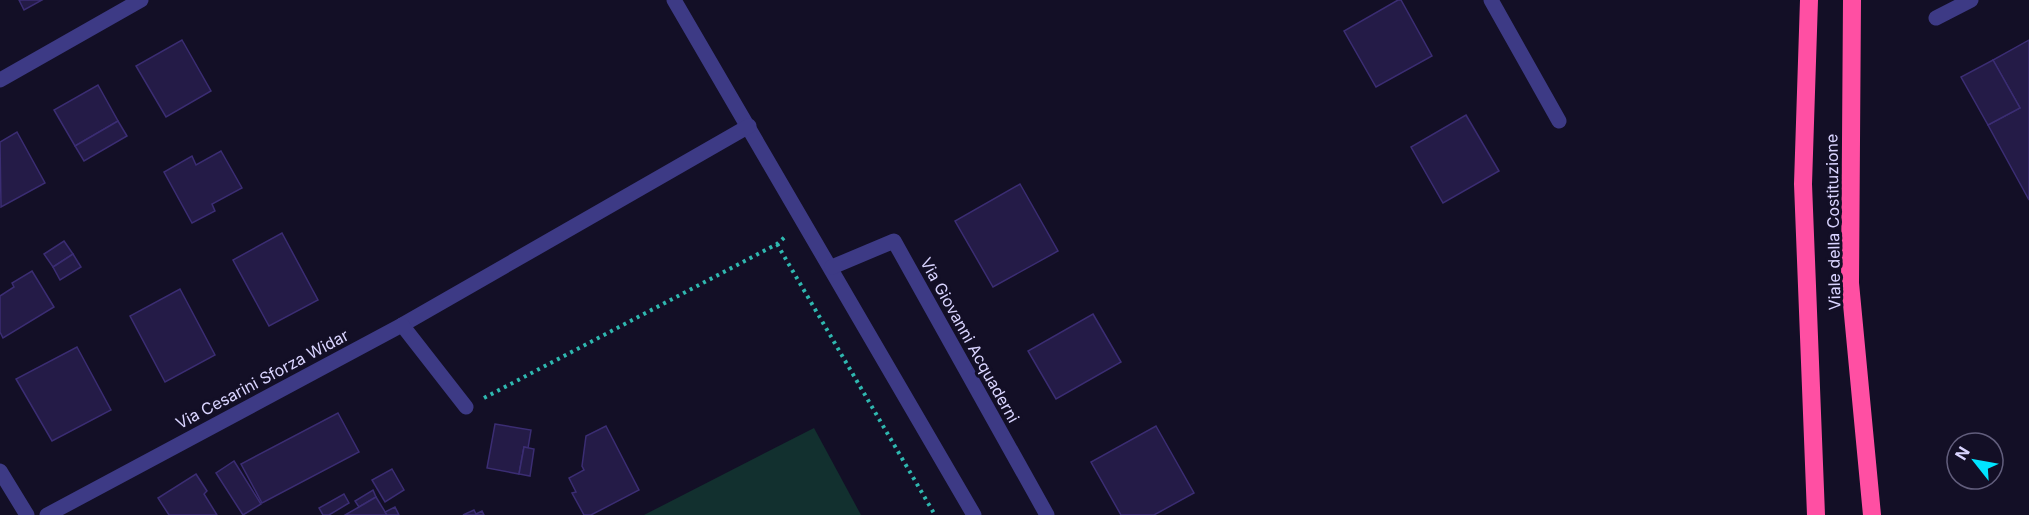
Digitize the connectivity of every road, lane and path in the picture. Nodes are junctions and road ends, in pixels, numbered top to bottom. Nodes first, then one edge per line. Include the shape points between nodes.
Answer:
1 (141, 0) edge
2 (675, 0) edge
3 (1491, 0) edge
4 (1809, 0) edge
5 (1852, 0) edge
6 (1971, 0) edge
7 (1936, 18) dead end
8 (0, 80) edge
9 (1559, 121) dead end
10 (749, 126) junction
11 (805, 219) junction
12 (777, 244) junction
13 (832, 267) junction
14 (402, 325) junction
15 (466, 407) joint
16 (0, 471) edge
17 (27, 515) edge
18 (47, 515) edge
19 (935, 515) edge
20 (974, 515) edge
21 (1047, 515) edge
22 (1816, 515) edge
23 (1872, 515) edge

1 - 8 street
2 - 10 street
3 - 9 street
4 - 22 highway, Viale della Costituzione via 1803,184
5 - 23 highway, Viale della Costituzione via 1850,283
6 - 7 street
10 - 11 street
10 - 14 street, Via Cesarini Sforza Widar
11 - 12 path
11 - 13 street
12 - 15 path
12 - 19 path
13 - 20 street
13 - 21 street, Via Giovanni Acquaderni via 894,242
14 - 15 street
14 - 18 street, Via Cesarini Sforza Widar
16 - 17 street

